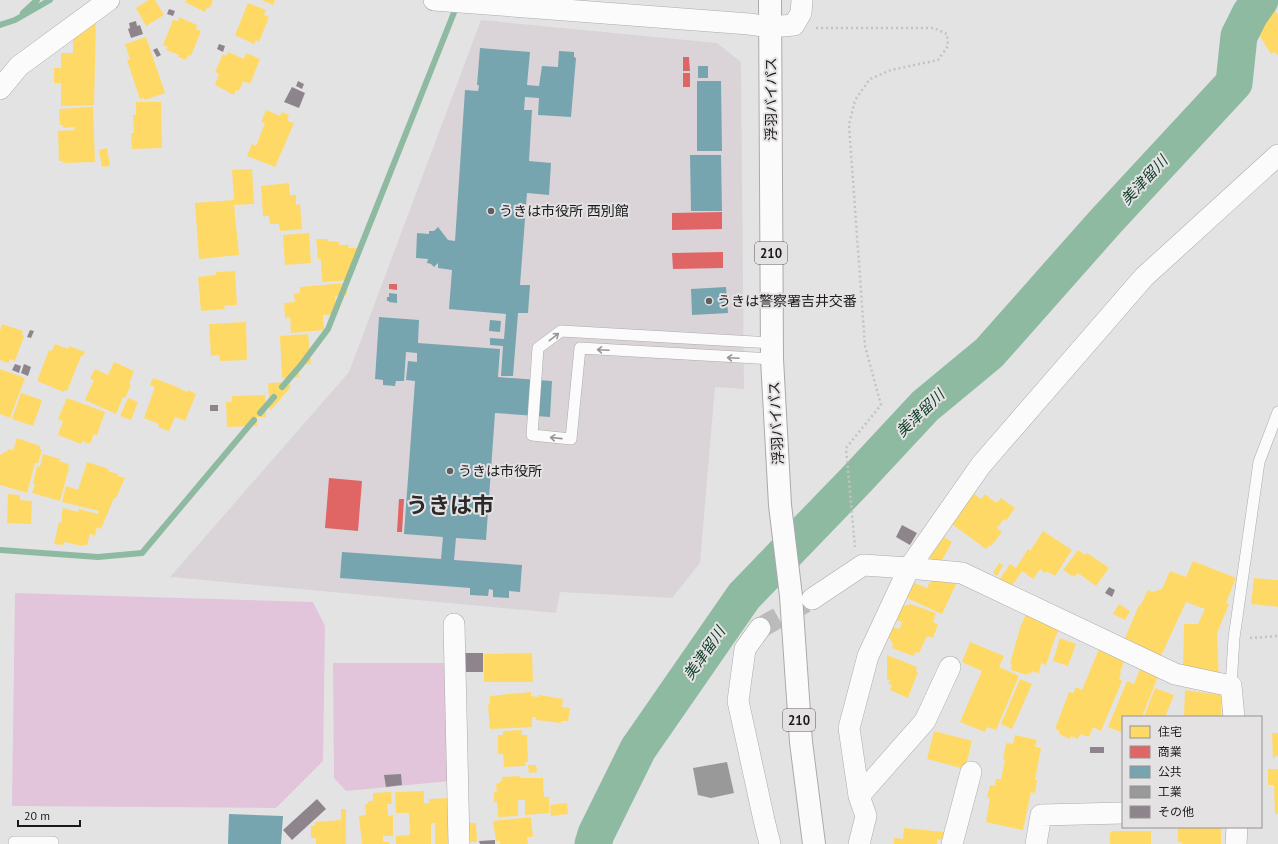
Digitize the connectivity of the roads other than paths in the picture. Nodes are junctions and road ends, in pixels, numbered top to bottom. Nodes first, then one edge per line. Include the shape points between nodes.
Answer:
1 (109, 0) edge
2 (434, 0) edge
3 (770, 0) edge
4 (802, 0) edge
5 (770, 27) junction
6 (0, 89) edge
7 (1278, 155) edge
8 (772, 351) junction
9 (1278, 412) edge
10 (909, 568) junction
11 (801, 597) junction
12 (454, 624) dead end
13 (760, 628) tunnel mouth
14 (950, 666) dead end
15 (1231, 686) junction
16 (1234, 716) edge
17 (971, 772) dead end
18 (859, 796) junction
19 (1122, 813) edge
20 (1237, 828) edge
21 (14, 844) edge
22 (53, 844) edge
23 (459, 844) edge
24 (770, 844) edge
25 (814, 844) edge
26 (859, 844) edge
27 (952, 844) edge
28 (1036, 844) edge
29 (1236, 844) edge

1 - 6 street via 19,66
2 - 5 street
3 - 5 highway, 浮羽バイパス / 210
4 - 5 street via 801,13 794,25
5 - 8 highway, 浮羽バイパス / 210
7 - 10 street via 1144,277 981,466
8 -> 8 lane via 580,348 571,439 532,435 538,348 561,331
8 - 11 highway, 浮羽バイパス / 210 via 780,505
9 - 15 lane via 1259,462 1234,638
10 - 11 street via 863,565
10 - 15 street via 962,573 1175,674
10 - 18 street via 868,656 849,728
11 - 25 highway, 浮羽バイパス / 210 via 801,742
12 - 23 street
13 - 24 street via 745,649 738,701
14 - 18 street via 925,721
15 - 16 street
17 - 27 street
18 - 26 street via 866,816
19 - 28 street via 1041,815
20 - 29 street
21 - 22 lane

